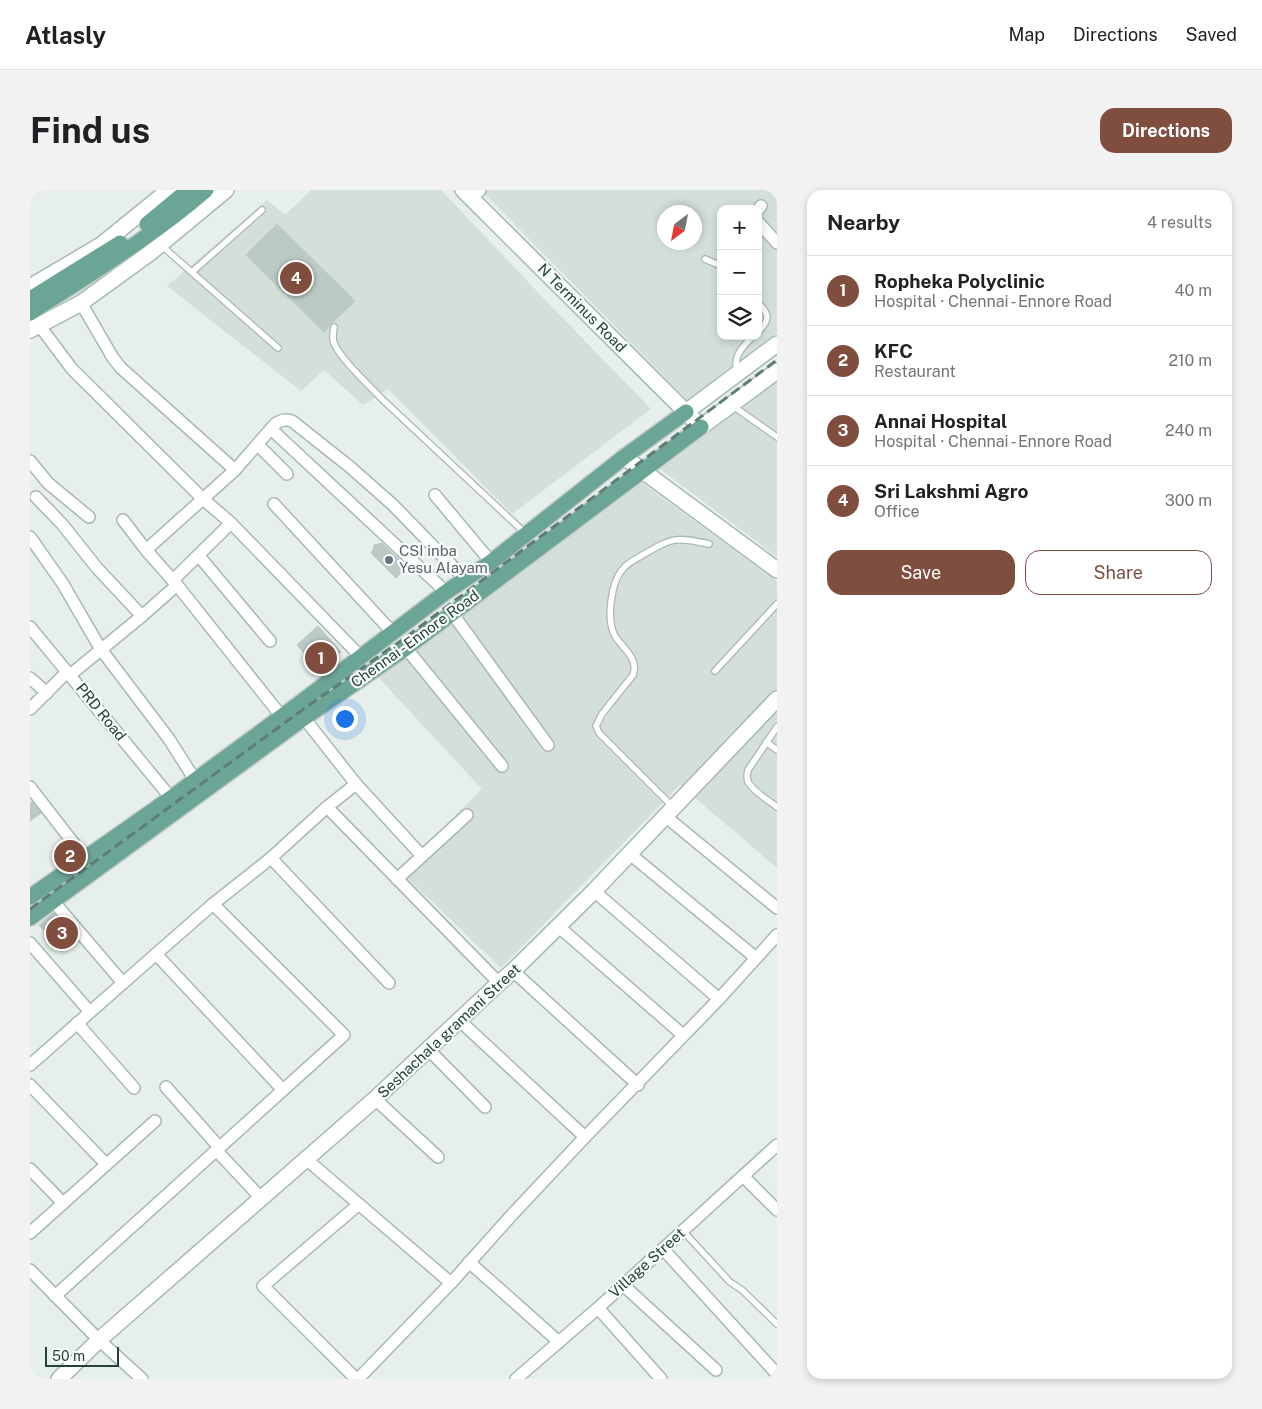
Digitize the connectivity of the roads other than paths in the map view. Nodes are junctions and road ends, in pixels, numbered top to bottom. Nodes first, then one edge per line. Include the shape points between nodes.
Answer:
1 (169, 190) edge
2 (188, 190) edge
3 (206, 190) edge
4 (226, 190) edge
5 (472, 193) edge
6 (262, 210) dead end
7 (762, 226) edge
8 (149, 235) junction
9 (777, 243) edge
10 (161, 245) junction
11 (705, 259) dead end
12 (717, 264) edge
13 (192, 272) junction
14 (30, 287) edge
15 (30, 299) edge
16 (81, 303) junction
17 (762, 307) edge
18 (30, 312) edge
19 (334, 327) dead end
20 (34, 328) edge
21 (762, 328) edge
22 (750, 340) edge
23 (777, 344) edge
24 (278, 348) dead end
25 (777, 371) edge
26 (738, 373) junction
27 (731, 405) junction
28 (686, 412) junction
29 (701, 427) junction
30 (271, 429) junction
31 (777, 437) edge
32 (258, 445) junction
33 (624, 457) junction
34 (30, 461) edge
35 (235, 470) junction
36 (641, 471) junction
37 (287, 474) dead end
38 (48, 483) junction
39 (435, 495) dead end
40 (203, 499) junction
41 (33, 500) edge
42 (274, 504) dead end
43 (89, 517) dead end
44 (123, 520) dead end
45 (230, 524) junction
46 (526, 534) junction
47 (30, 537) edge
48 (710, 544) dead end
49 (146, 550) junction
50 (199, 556) junction
51 (491, 562) junction
52 (777, 570) edge
53 (465, 579) junction
54 (175, 583) junction
55 (446, 592) junction
56 (777, 604) edge
57 (452, 613) junction
58 (142, 616) junction
59 (30, 627) edge
60 (393, 633) junction
61 (270, 641) dead end
62 (406, 648) junction
63 (102, 650) junction
64 (360, 656) junction
65 (715, 671) dead end
66 (69, 674) junction
67 (30, 678) edge
68 (47, 692) junction
69 (777, 699) edge
70 (30, 709) edge
71 (282, 716) junction
72 (304, 718) junction
73 (777, 728) edge
74 (766, 742) junction
75 (548, 745) dead end
76 (777, 750) edge
77 (502, 766) dead end
78 (195, 780) junction
79 (356, 784) junction
80 (30, 787) edge
81 (171, 798) junction
82 (327, 807) junction
83 (777, 807) edge
84 (669, 812) junction
85 (467, 815) dead end
86 (630, 854) junction
87 (422, 856) junction
88 (85, 858) junction
89 (271, 858) junction
90 (397, 878) junction
91 (594, 891) junction
92 (30, 896) edge
93 (53, 901) junction
94 (213, 904) junction
95 (777, 908) edge
96 (30, 918) edge
97 (559, 927) junction
98 (777, 935) edge
99 (30, 943) edge
100 (156, 954) junction
101 (756, 958) junction
102 (513, 972) junction
103 (123, 982) junction
104 (389, 983) dead end
105 (499, 983) junction
106 (719, 999) junction
107 (90, 1012) junction
108 (460, 1020) junction
109 (77, 1023) junction
110 (683, 1035) junction
111 (428, 1049) junction
112 (31, 1063) edge
113 (30, 1085) edge
114 (638, 1085) junction
115 (166, 1087) dead end
116 (134, 1088) dead end
117 (283, 1090) junction
118 (375, 1099) junction
119 (485, 1107) dead end
120 (155, 1121) dead end
121 (585, 1137) junction
122 (777, 1145) edge
123 (218, 1149) junction
124 (438, 1158) dead end
125 (306, 1159) junction
126 (106, 1164) junction
127 (30, 1169) edge
128 (743, 1176) junction
129 (261, 1198) junction
130 (63, 1203) junction
131 (358, 1204) junction
132 (777, 1210) edge
133 (683, 1231) junction
134 (30, 1233) edge
135 (663, 1249) junction
136 (469, 1262) junction
137 (30, 1270) edge
138 (451, 1283) junction
139 (623, 1285) junction
140 (54, 1296) junction
141 (598, 1308) junction
142 (777, 1324) edge
143 (99, 1340) junction
144 (559, 1342) junction
145 (716, 1370) dead end
146 (776, 1373) edge
147 (59, 1379) edge
148 (142, 1379) edge
149 (357, 1379) edge
150 (516, 1379) edge
151 (661, 1379) edge

1 - 14 street via 101,245
2 - 15 main road via 139,231
3 - 8 main road
4 - 10 street
5 - 28 street, N Terminus Road
6 - 13 lane
7 - 9 street
8 - 10 lane
8 - 18 main road
10 - 13 lane
10 - 16 street
11 - 12 lane
13 - 24 lane
16 - 20 street
16 - 35 street via 121,368
17 - 21 lane via 768,319
19 - 46 lane via 334,343 365,381
20 - 40 street
22 - 26 lane via 738,353 735,362
23 - 26 street
25 - 27 street
26 - 28 street
27 - 29 street
27 - 31 lane
28 - 29 street, N Terminus Road
28 - 33 main road, Chennai - Ennore Road
29 - 36 main road, Chennai - Ennore Road
30 - 32 street
30 - 53 street via 282,420 292,421 392,505
30 - 55 street
32 - 35 street
32 - 37 street
33 - 36 street
33 - 46 main road, Chennai - Ennore Road
34 - 38 street
35 - 40 street
36 - 52 street
36 - 57 main road, Chennai - Ennore Road
38 - 41 street
38 - 43 street
39 - 51 street
40 - 45 street
40 - 49 street
41 - 58 street via 62,524
42 - 60 street
44 - 49 street
45 - 50 street
45 - 64 street
46 - 51 main road, Chennai - Ennore Road
47 - 63 street via 63,584
48 - 84 lane via 687,539 667,541 630,562 613,586 611,625 636,668 634,676 597,720 596,726
49 - 54 street
50 - 54 street
50 - 61 street
51 - 53 main road, Chennai - Ennore Road
53 - 55 main road, Chennai - Ennore Road
54 - 58 street
54 - 71 street
55 - 60 main road, Chennai - Ennore Road
56 - 65 lane
57 - 62 main road, Chennai - Ennore Road
57 - 75 street
58 - 63 street
59 - 66 street, PRD Road
60 - 64 main road, Chennai - Ennore Road
62 - 72 main road, Chennai - Ennore Road
62 - 77 street
63 - 66 street
63 - 78 street
64 - 71 main road, Chennai - Ennore Road
66 - 68 street
66 - 81 street, PRD Road
67 - 68 street
68 - 70 street
69 - 84 street, Seshachala gramani Street
71 - 78 main road, Chennai - Ennore Road
72 - 79 street
72 - 93 main road, Chennai - Ennore Road
73 - 74 lane
74 - 76 lane
74 - 83 lane via 748,770 748,782
78 - 81 main road, Chennai - Ennore Road
79 - 82 street
79 - 87 street
80 - 88 street
81 - 88 main road, Chennai - Ennore Road
82 - 89 street
82 - 90 street
84 - 86 street, Seshachala gramani Street
84 - 95 street
85 - 87 street
86 - 91 street, Seshachala gramani Street
86 - 101 street
87 - 90 street
88 - 92 main road, Chennai - Ennore Road
89 - 94 street
89 - 104 street
90 - 105 street
91 - 97 street, Seshachala gramani Street
91 - 106 street
93 - 96 main road, Chennai - Ennore Road
93 - 103 street
94 - 100 street
94 - 117 street via 344,1035
97 - 102 street, Seshachala gramani Street
97 - 110 street
98 - 101 street
99 - 107 street
100 - 103 street
100 - 117 street
101 - 106 street
102 - 105 street, Seshachala gramani Street
102 - 114 street
103 - 107 street
105 - 108 street, Seshachala gramani Street
106 - 110 street
107 - 109 street
108 - 111 street, Seshachala gramani Street
108 - 121 street
109 - 112 street
109 - 116 street
110 - 114 street
111 - 118 street, Seshachala gramani Street
111 - 119 street
113 - 126 street
114 - 121 street
115 - 123 street
117 - 123 street
118 - 124 street
118 - 125 street, Seshachala gramani Street
120 - 126 street
121 - 136 street
122 - 128 street, Village Street
123 - 129 street
123 - 140 street
125 - 129 street, Seshachala gramani Street
125 - 131 street
126 - 130 street
127 - 130 street
128 - 132 street
128 - 133 street, Village Street
129 - 143 street, Seshachala gramani Street
130 - 134 street
131 - 138 street
131 - 149 street via 263,1286
133 - 135 street, Village Street
133 - 142 lane via 730,1282
135 - 139 street, Village Street
135 - 146 street
136 - 138 street
136 - 144 street
137 - 140 street
138 - 149 street
139 - 141 street, Village Street
139 - 145 street
140 - 143 street
141 - 144 street, Village Street
141 - 151 street
143 - 147 street, Seshachala gramani Street
143 - 148 street
144 - 150 street, Village Street

